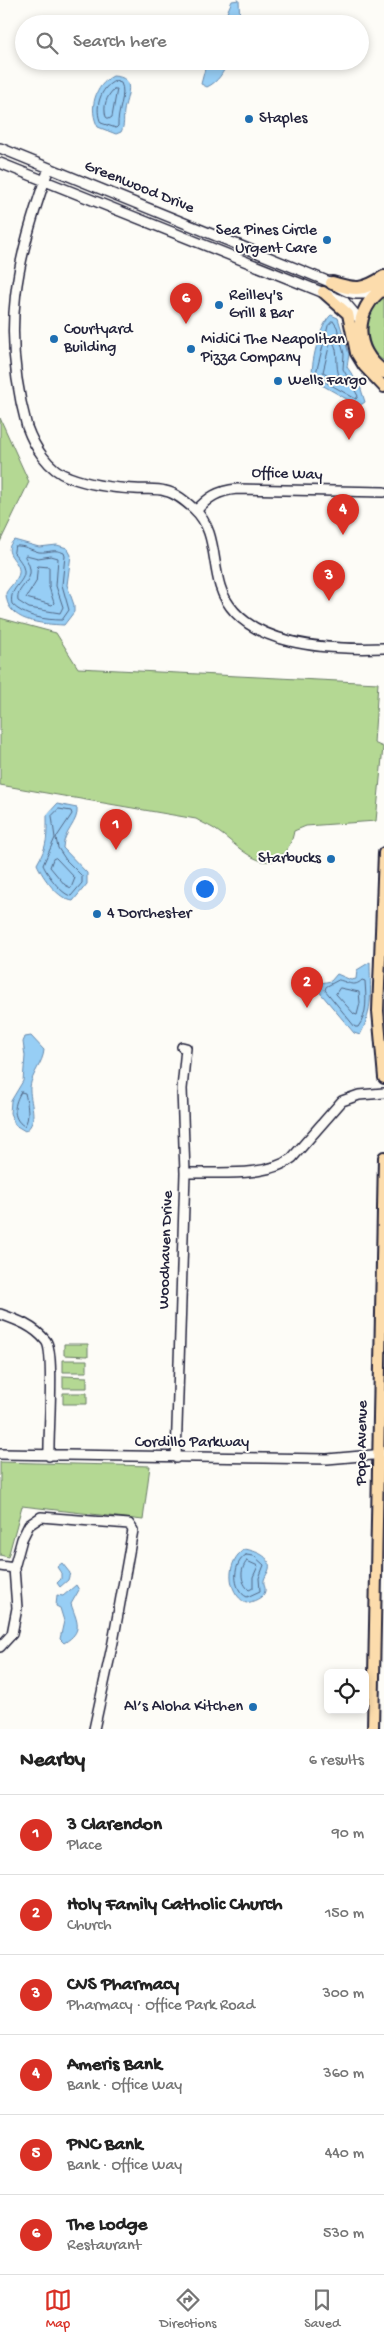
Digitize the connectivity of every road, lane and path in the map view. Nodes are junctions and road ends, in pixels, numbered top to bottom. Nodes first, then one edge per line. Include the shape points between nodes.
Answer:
1 (0, 148) edge
2 (0, 163) edge
3 (49, 168) junction
4 (44, 181) junction
5 (384, 277) edge
6 (327, 288) junction
7 (381, 290) edge
8 (360, 320) junction
9 (383, 372) edge
10 (384, 386) edge
11 (384, 492) edge
12 (196, 511) junction
13 (384, 648) edge
14 (384, 853) edge
15 (383, 892) edge
16 (182, 1046) dead end
17 (384, 1078) edge
18 (384, 1094) edge
19 (384, 1157) edge
20 (185, 1173) junction
21 (0, 1314) edge
22 (0, 1454) edge
23 (381, 1454) edge
24 (49, 1456) junction
25 (176, 1458) junction
26 (0, 1566) edge
27 (14, 1568) junction
28 (379, 1620) edge
29 (0, 1647) edge
30 (94, 1729) edge
31 (373, 1729) edge

1 - 3 street, Greenwood Drive
2 - 4 street, Greenwood Drive
3 - 4 street
3 - 6 street, Greenwood Drive
4 - 6 street, Greenwood Drive
4 - 12 street via 17,264 6,324 9,365 30,434 46,460 68,477 108,487 164,490 178,496
5 - 6 highway via 358,289
6 - 7 street, Greenwood Drive via 353,294
6 - 8 street, Greenwood Drive via 348,304
6 - 10 main road via 348,314 356,353
7 - 8 highway via 368,301
8 - 9 highway via 361,341 367,356
11 - 12 street, Office Way via 237,489 214,494
12 - 13 street via 208,532 225,599 240,617 276,638 301,644
14 - 15 main road
15 - 17 main road via 378,1011
16 - 20 street, Woodhaven Drive via 186,1048 182,1090
18 - 20 street via 359,1094 342,1101 284,1165 271,1170
19 - 23 main road, Pope Avenue
20 - 25 street, Woodhaven Drive
21 - 24 street via 24,1322 47,1342 51,1360
22 - 24 street, Cordillo Parkway
23 - 25 street, Cordillo Parkway via 327,1459
23 - 28 main road, Pope Avenue
24 - 25 street, Cordillo Parkway
26 - 27 street
27 - 29 street via 17,1608 12,1634
27 - 30 street via 29,1525 41,1517 129,1524 133,1530
28 - 31 main road, Pope Avenue

